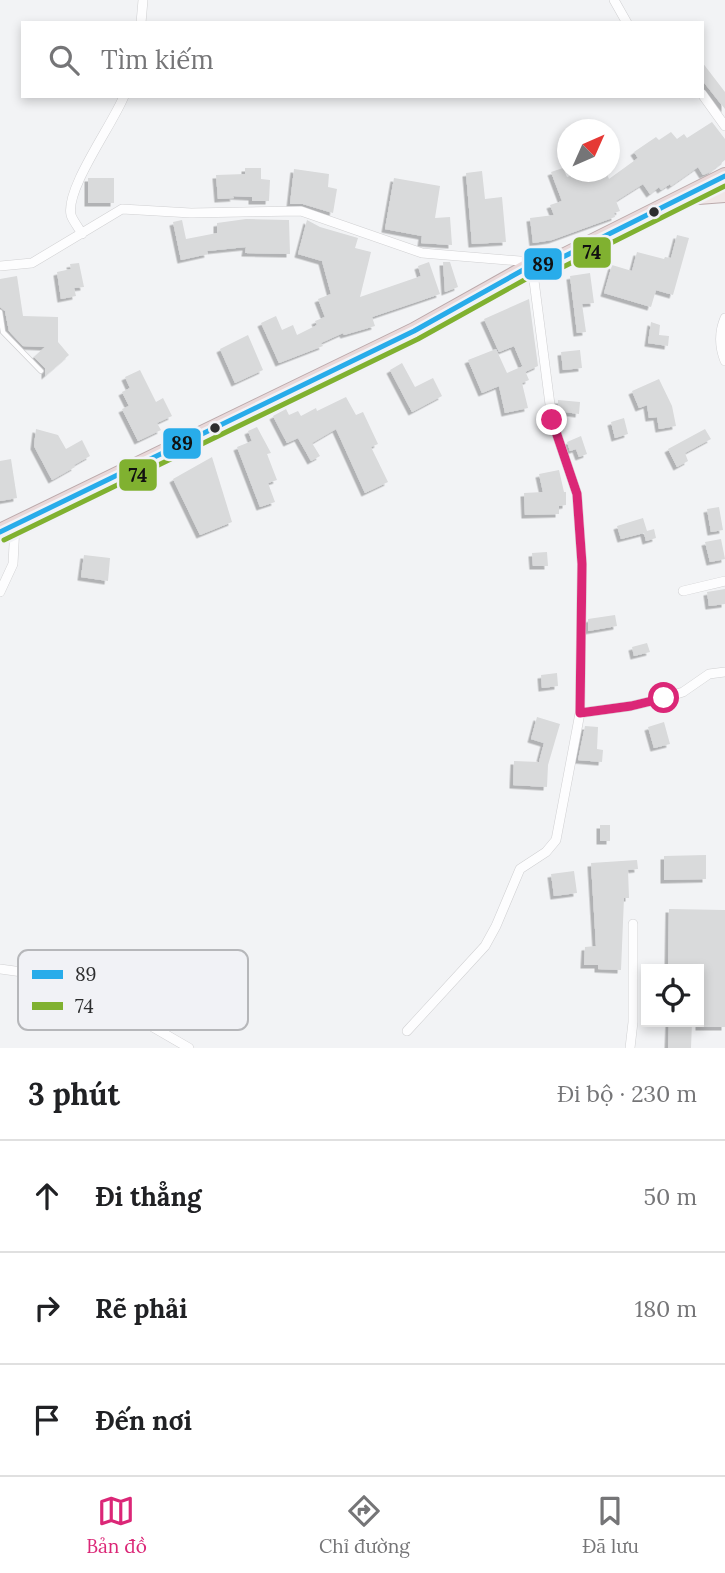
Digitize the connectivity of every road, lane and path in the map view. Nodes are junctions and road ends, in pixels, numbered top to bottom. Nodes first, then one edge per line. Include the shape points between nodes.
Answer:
1 (143, 0) edge
2 (614, 0) edge
3 (141, 21) edge
4 (626, 21) edge
5 (704, 97) edge
6 (123, 98) edge
7 (725, 126) edge
8 (725, 176) edge
9 (725, 195) edge
10 (685, 198) junction
11 (82, 234) junction
12 (551, 264) junction
13 (532, 265) junction
14 (0, 266) edge
15 (0, 312) edge
16 (725, 318) edge
17 (725, 360) edge
18 (40, 371) dead end
19 (7, 528) edge
20 (725, 581) edge
21 (683, 591) dead end
22 (0, 592) edge
23 (725, 672) edge
24 (580, 713) junction
25 (633, 924) dead end
26 (0, 969) edge
27 (18, 971) edge
28 (158, 1030) edge
29 (407, 1031) dead end
30 (189, 1048) edge
31 (631, 1048) edge

1 - 3 street
2 - 4 street
5 - 7 street
6 - 11 street via 72,198 71,214
8 - 10 highway
9 - 10 main road
10 - 12 highway
11 - 12 street via 122,209 301,211 422,253
11 - 14 street via 32,263
12 - 13 highway
13 - 19 highway via 414,331
13 - 24 street via 552,420 577,494 582,564
15 - 18 lane via 3,332
16 - 17 street via 720,332
19 - 22 street via 13,564
20 - 21 street
23 - 24 street via 709,674 683,692 664,698
24 - 29 street via 556,840 520,869 485,946
25 - 31 street
26 - 27 street
28 - 30 street

